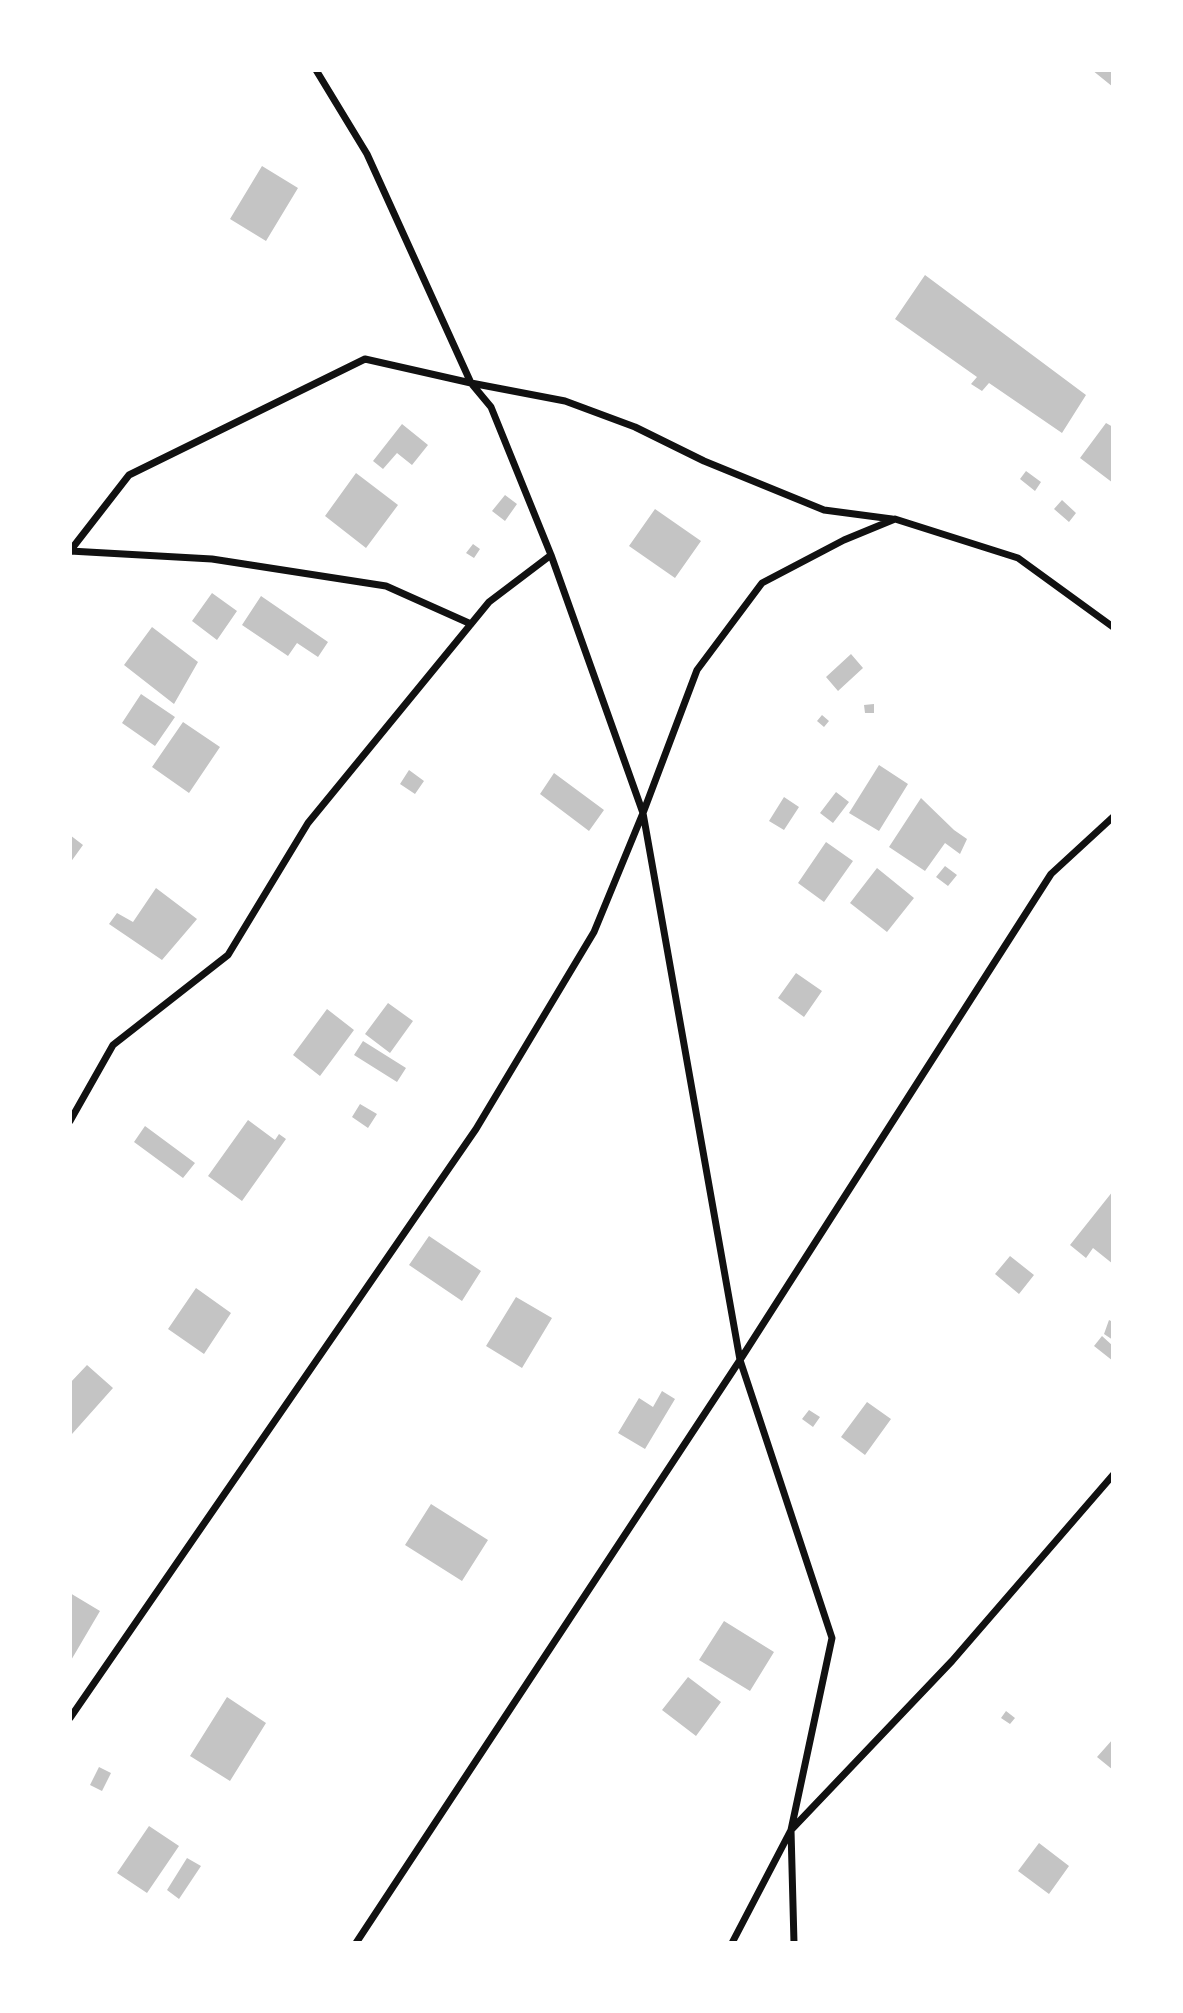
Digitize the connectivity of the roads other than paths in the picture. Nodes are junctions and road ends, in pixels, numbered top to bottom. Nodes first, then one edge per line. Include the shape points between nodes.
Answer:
1 (315, 71) edge
2 (471, 383) junction
3 (895, 519) junction
4 (70, 551) edge
5 (551, 555) junction
6 (471, 624) junction
7 (1113, 627) edge
8 (643, 813) junction
9 (1113, 817) edge
10 (70, 1121) edge
11 (740, 1360) junction
12 (1113, 1475) edge
13 (70, 1718) edge
14 (791, 1830) junction
15 (356, 1943) edge
16 (733, 1943) edge
17 (794, 1943) edge

1 - 2 street via 367,155
2 - 3 street via 577,405 824,510
2 - 4 street via 365,359 129,475
2 - 5 street via 491,407
3 - 7 street via 1018,558
3 - 8 street via 762,583 697,670
4 - 6 street via 212,559 386,586
5 - 6 street via 489,602
5 - 8 street
6 - 10 street via 308,823 228,955 113,1045
8 - 11 street
8 - 13 street via 594,932 476,1129
9 - 11 street via 1051,874
11 - 14 street via 832,1639
11 - 15 street
12 - 14 street via 952,1661
14 - 16 street
14 - 17 street

